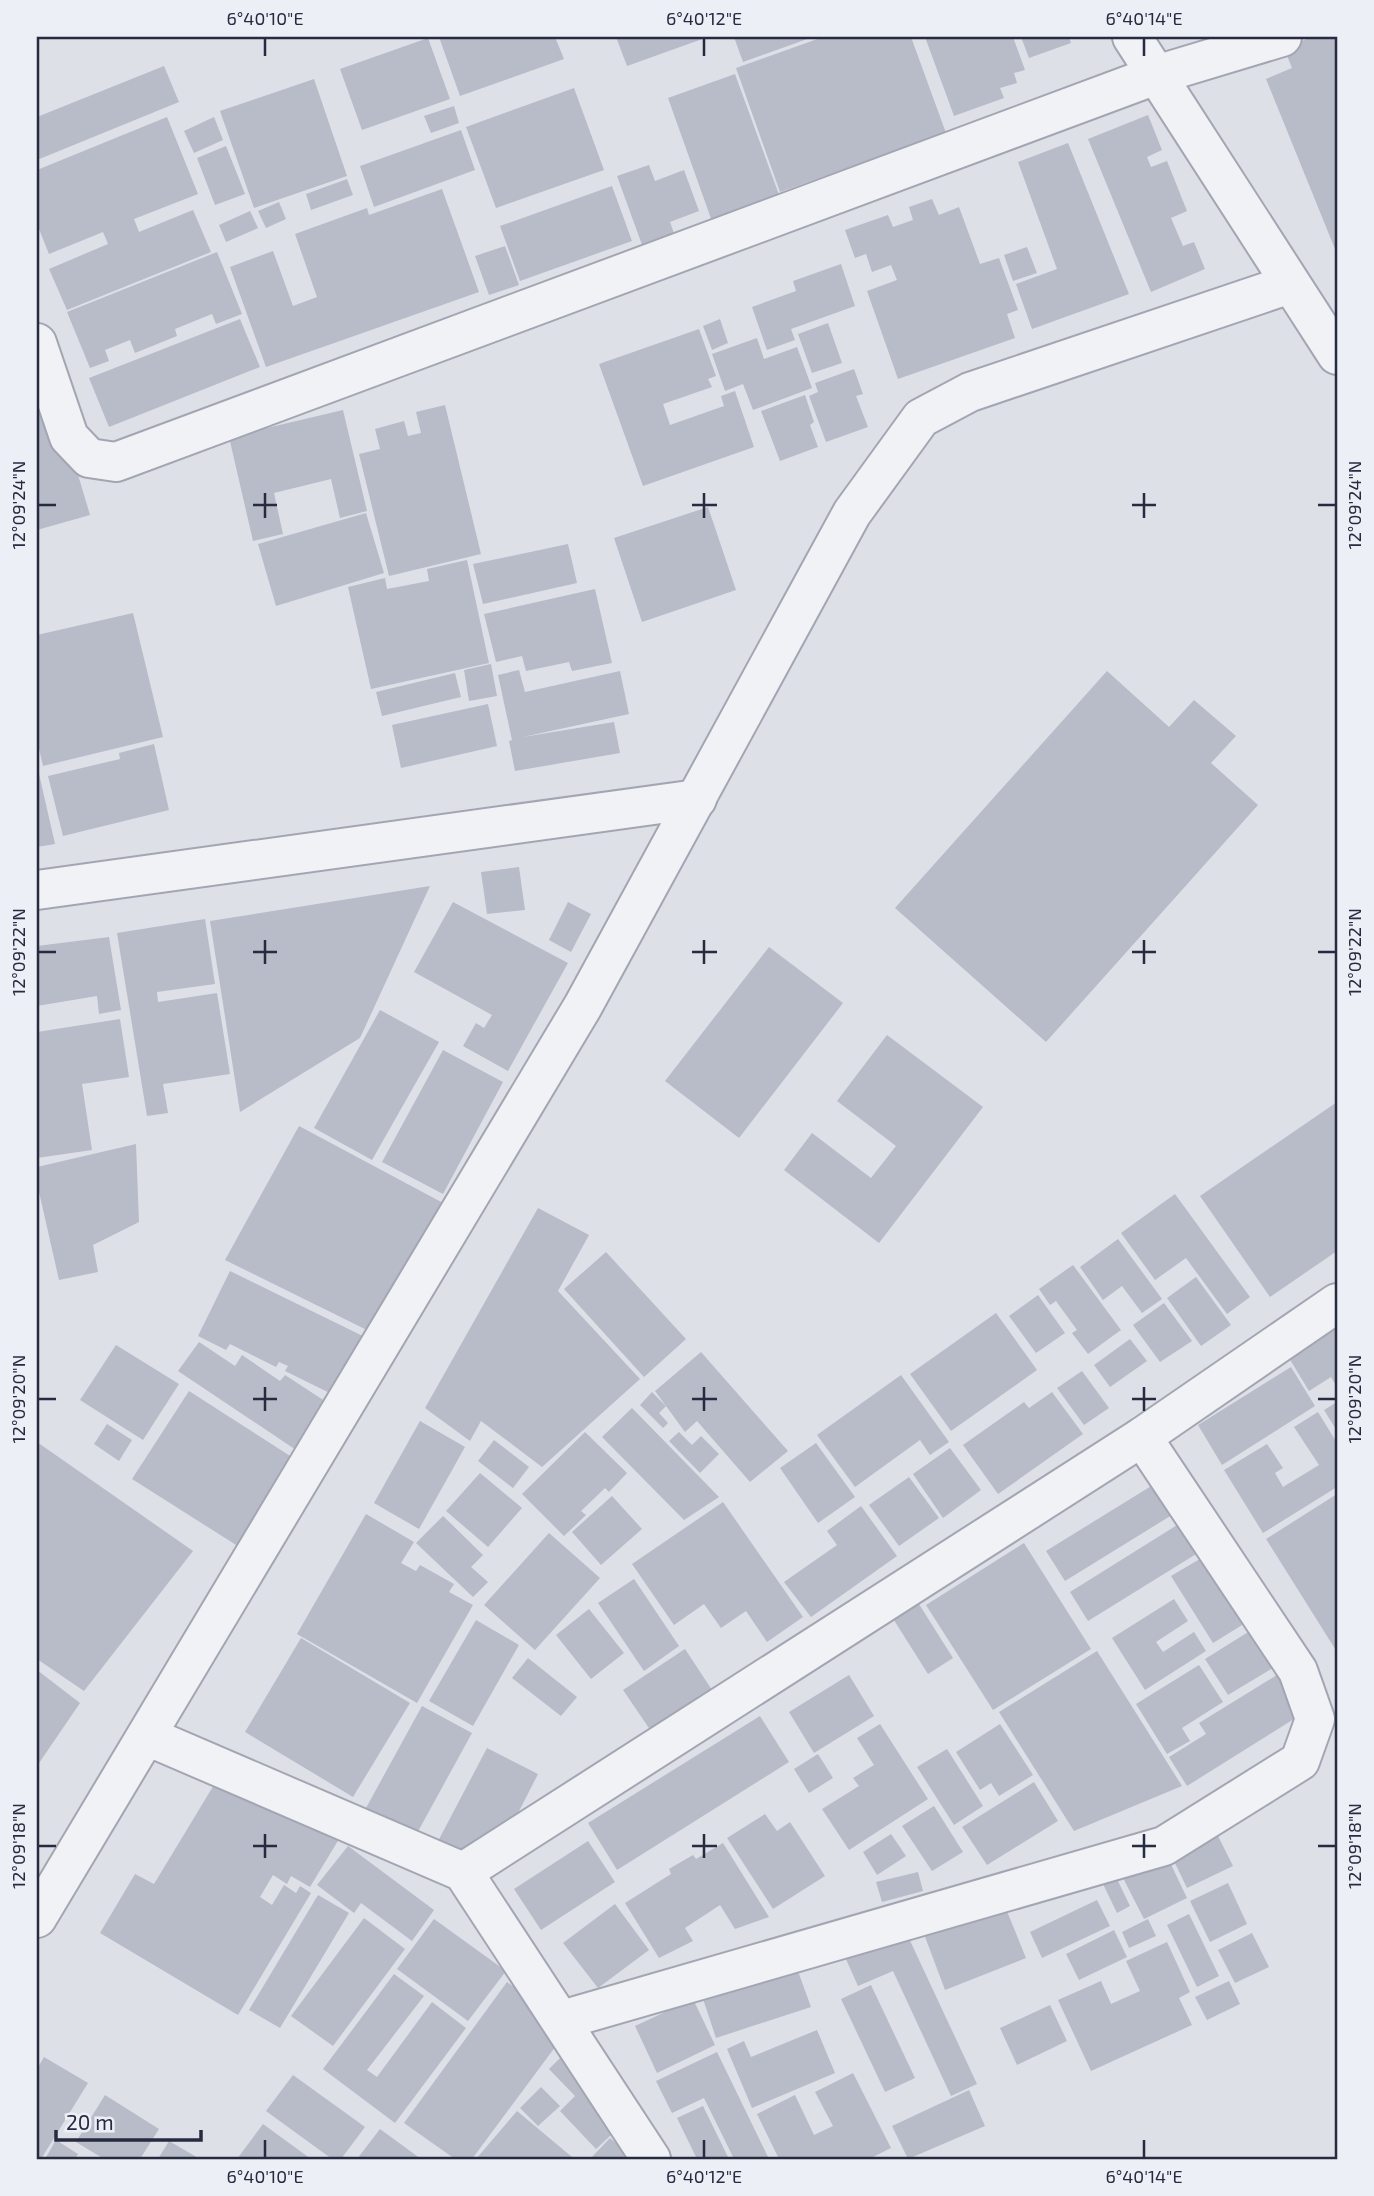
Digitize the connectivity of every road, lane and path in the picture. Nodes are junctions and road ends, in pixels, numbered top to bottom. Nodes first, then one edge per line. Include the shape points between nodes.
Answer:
1 (1132, 37) edge
2 (1282, 37) edge
3 (1156, 75) junction
4 (1290, 284) junction
5 (37, 343) edge
6 (1337, 355) edge
7 (696, 799) junction
8 (37, 890) edge
9 (1337, 1303) edge
10 (1142, 1437) junction
11 (147, 1736) junction
12 (463, 1872) junction
13 (37, 1918) edge
14 (562, 2020) junction
15 (651, 2159) edge

1 - 3 street
2 - 3 street
3 - 4 street
3 - 5 street via 116,462 89,457 69,437
4 - 6 street
4 - 7 street via 970,392 920,418 852,513
7 - 8 street
7 - 11 street via 583,1006
9 - 10 street
10 - 12 street
10 - 14 street via 1298,1671 1315,1719 1300,1761 1164,1846
11 - 12 street
11 - 13 street
12 - 14 street
14 - 15 street

